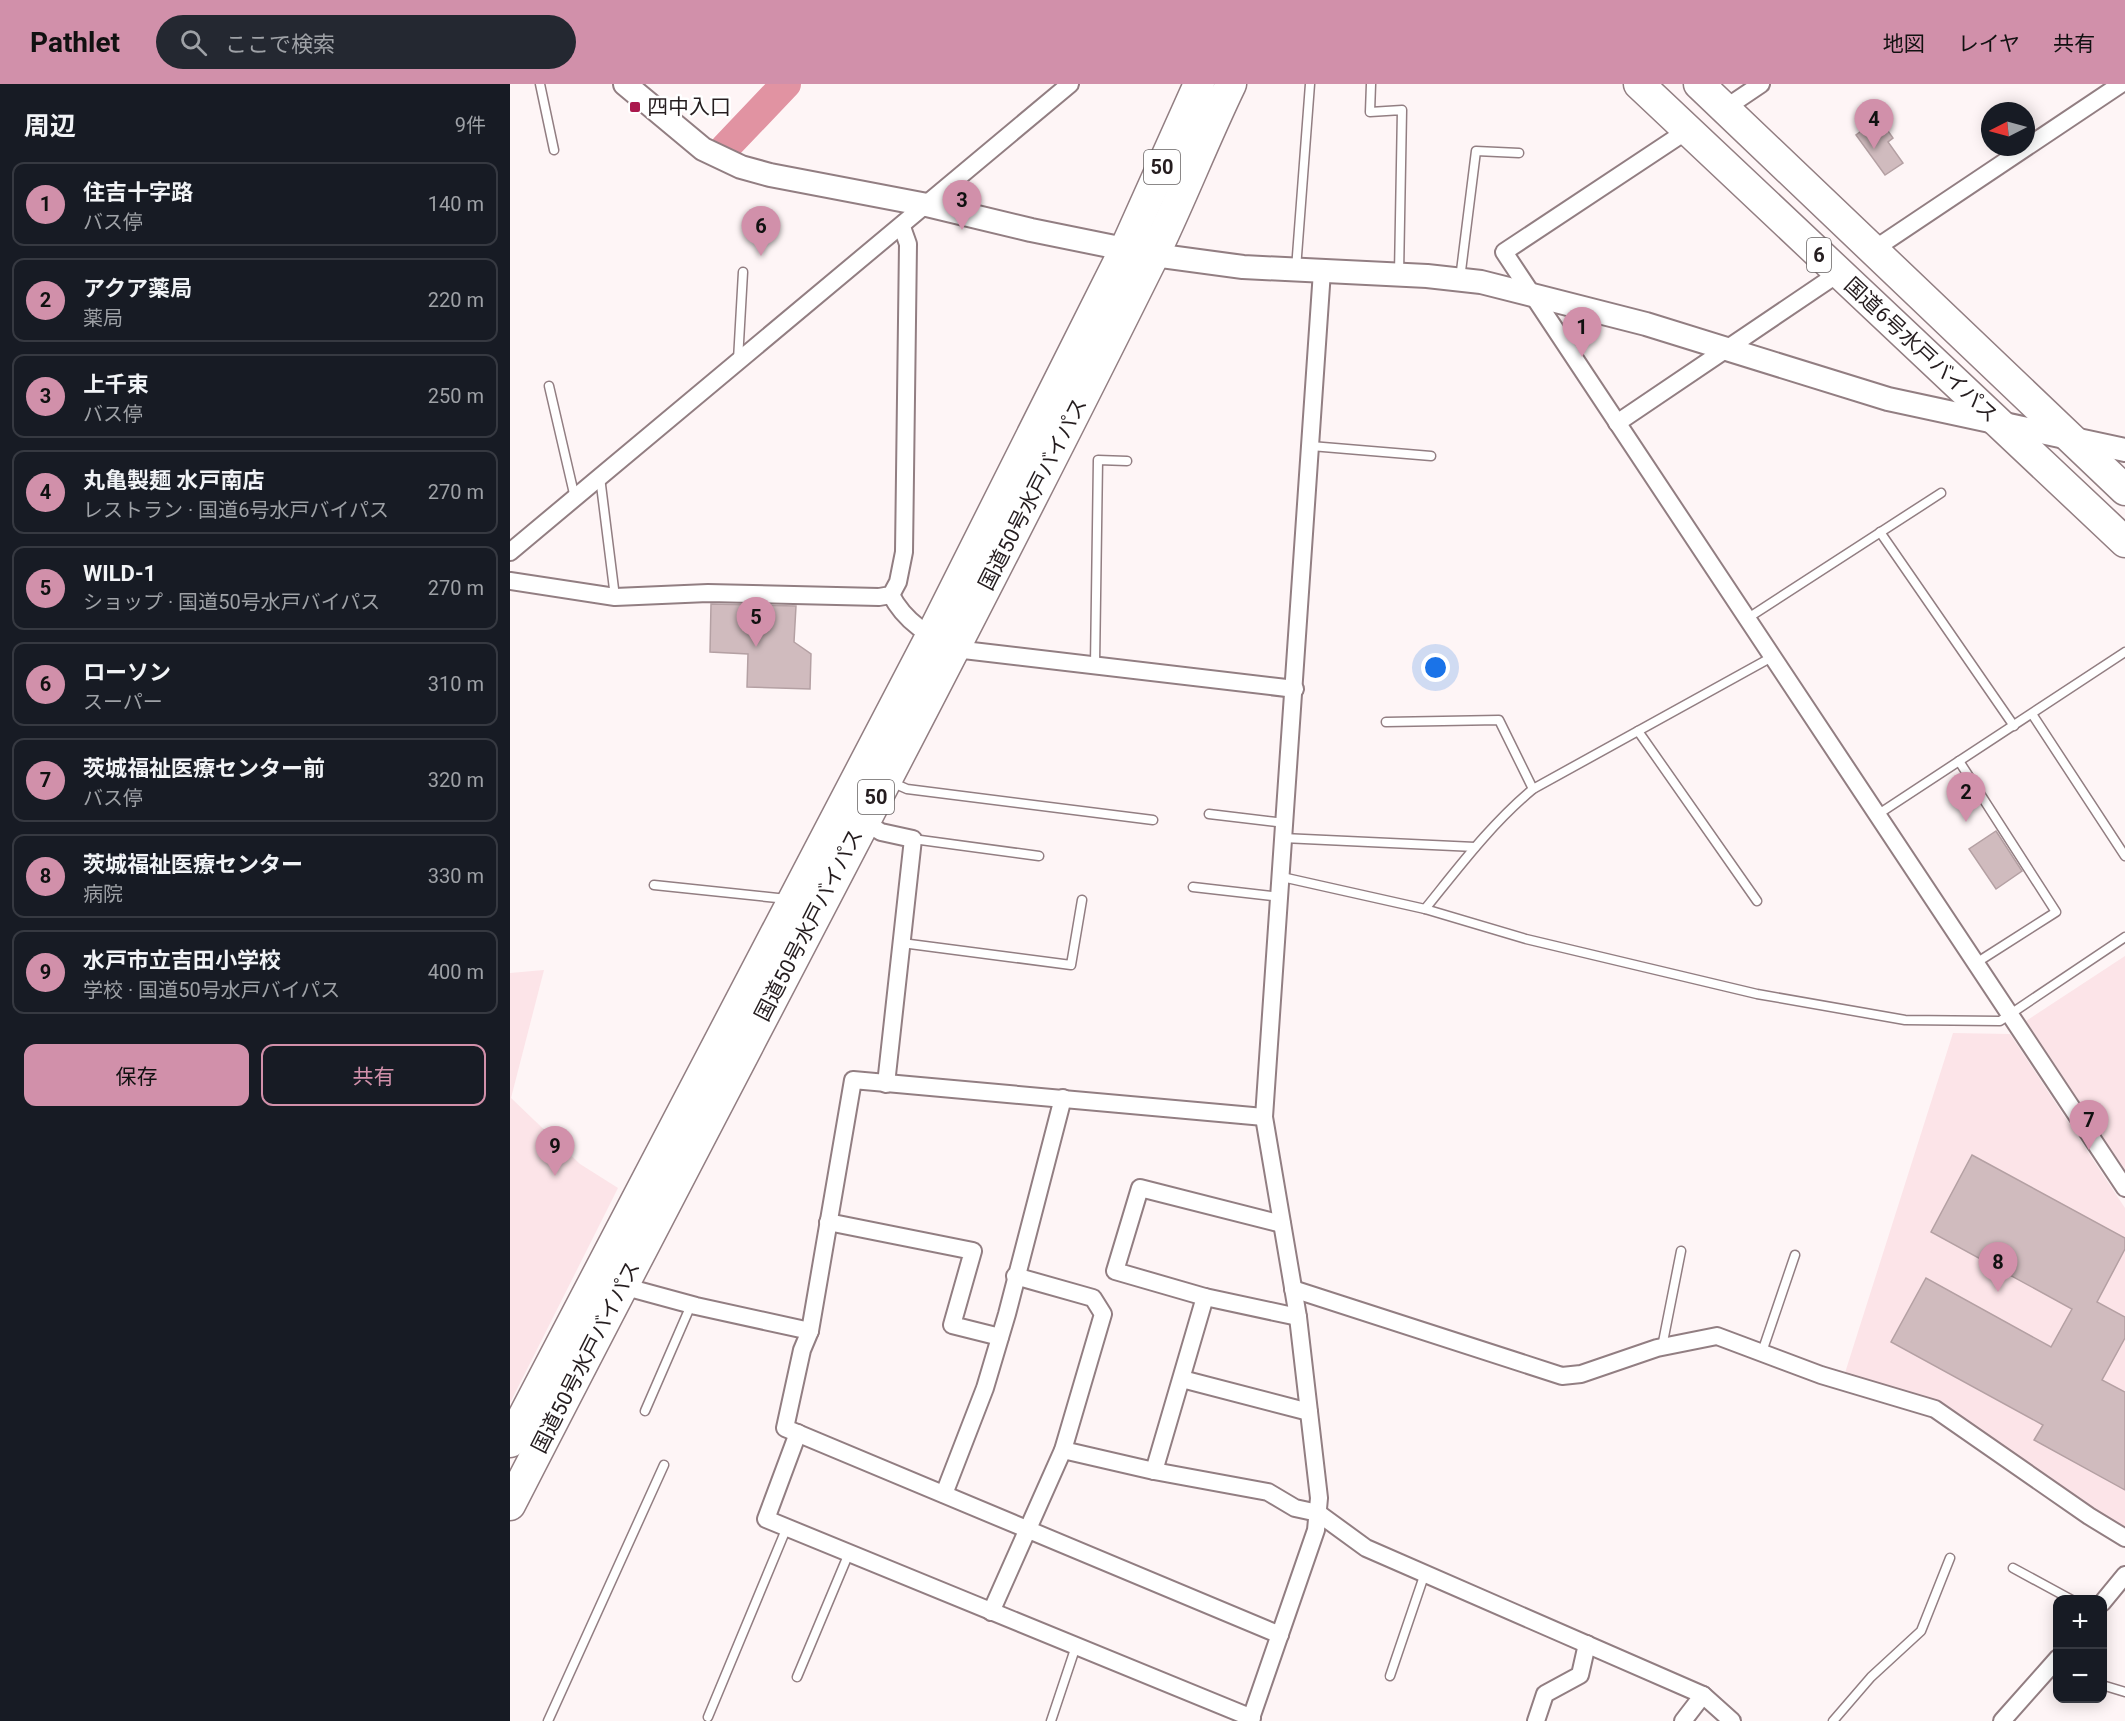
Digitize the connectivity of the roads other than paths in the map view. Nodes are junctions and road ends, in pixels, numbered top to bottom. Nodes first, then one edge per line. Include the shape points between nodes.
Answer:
1 (540, 84) edge
2 (625, 84) edge
3 (1070, 84) edge
4 (1199, 84) edge
5 (1231, 84) edge
6 (1310, 84) edge
7 (1371, 84) edge
8 (1639, 84) edge
9 (1699, 84) edge
10 (1761, 84) edge
11 (2121, 84) edge
12 (1724, 109) junction
13 (1689, 130) junction
14 (554, 150) dead end
15 (1519, 153) dead end
16 (927, 205) junction
17 (902, 227) junction
18 (1125, 249) junction
19 (1873, 250) junction
20 (1154, 255) junction
21 (1296, 269) junction
22 (1322, 271) junction
23 (743, 272) dead end
24 (1839, 273) junction
25 (1399, 275) junction
26 (1460, 280) junction
27 (1530, 293) junction
28 (1727, 350) junction
29 (737, 364) junction
30 (549, 386) dead end
31 (1617, 423) junction
32 (2000, 425) junction
33 (2076, 441) junction
34 (1311, 446) junction
35 (2125, 450) edge
36 (1431, 456) dead end
37 (1127, 461) dead end
38 (600, 477) junction
39 (2125, 490) edge
40 (1941, 493) dead end
41 (575, 498) junction
42 (1880, 532) junction
43 (2125, 542) edge
44 (510, 552) edge
45 (510, 581) edge
46 (891, 595) junction
47 (615, 597) junction
48 (1748, 618) junction
49 (943, 643) junction
50 (2125, 652) edge
51 (1772, 657) junction
52 (1095, 665) junction
53 (1295, 689) junction
54 (2032, 714) junction
55 (1386, 722) dead end
56 (2014, 726) junction
57 (1638, 731) junction
58 (1959, 761) junction
59 (885, 780) junction
60 (1533, 789) junction
61 (1209, 814) dead end
62 (1877, 815) junction
63 (863, 820) junction
64 (1153, 820) dead end
65 (1284, 830) junction
66 (913, 839) junction
67 (1474, 847) junction
68 (1039, 856) dead end
69 (2125, 856) edge
70 (1282, 877) junction
71 (654, 885) dead end
72 (1193, 887) dead end
73 (1280, 897) junction
74 (794, 899) junction
75 (1082, 900) dead end
76 (1757, 901) dead end
77 (1425, 909) junction
78 (2125, 937) edge
79 (902, 943) junction
80 (1976, 963) junction
81 (2009, 1017) junction
82 (886, 1084) junction
83 (1063, 1098) junction
84 (1264, 1117) junction
85 (2125, 1188) edge
86 (828, 1221) junction
87 (1282, 1224) junction
88 (1681, 1251) dead end
89 (1794, 1255) dead end
90 (1015, 1276) junction
91 (610, 1282) junction
92 (1293, 1288) junction
93 (1205, 1297) junction
94 (691, 1305) junction
95 (1298, 1317) junction
96 (810, 1331) junction
97 (1000, 1337) junction
98 (1662, 1347) junction
99 (1762, 1352) junction
100 (1182, 1379) junction
101 (645, 1411) dead end
102 (1309, 1412) junction
103 (798, 1433) junction
104 (510, 1442) edge
105 (1063, 1450) junction
106 (664, 1465) dead end
107 (1154, 1472) junction
108 (944, 1494) junction
109 (510, 1505) edge
110 (1318, 1513) junction
111 (787, 1527) junction
112 (1026, 1529) junction
113 (2125, 1538) edge
114 (849, 1553) junction
115 (1950, 1558) dead end
116 (2013, 1568) dead end
117 (1426, 1572) junction
118 (2125, 1575) edge
119 (2064, 1595) edge
120 (2107, 1598) edge
121 (991, 1611) junction
122 (1280, 1635) junction
123 (1587, 1644) junction
124 (1076, 1646) junction
125 (2053, 1667) edge
126 (1390, 1676) dead end
127 (797, 1677) dead end
128 (2107, 1686) edge
129 (2125, 1692) edge
130 (1703, 1695) junction
131 (708, 1717) dead end
132 (1251, 1719) edge
133 (548, 1721) edge
134 (1051, 1721) edge
135 (1536, 1721) edge
136 (1683, 1721) edge
137 (1732, 1721) edge
138 (1833, 1721) edge
139 (2002, 1721) edge

1 - 14 lane
2 - 16 street via 684,136 741,167
3 - 16 street
4 - 18 highway, 国道50号水戸バイパス / 50
5 - 20 highway, 国道50号水戸バイパス / 50
6 - 21 lane
7 - 25 lane via 1370,112 1402,110
8 - 13 highway, 国道6号水戸バイパス / 6
9 - 12 highway, 国道6号水戸バイパス / 6
10 - 12 street
11 - 19 street
12 - 19 highway, 国道6号水戸バイパス / 6
13 - 24 highway, 国道6号水戸バイパス / 6
13 - 27 street via 1504,252
15 - 26 lane via 1476,151
16 - 17 street
16 - 18 street
17 - 29 street
17 - 46 street via 908,244 904,552
18 - 20 street
18 - 49 highway, 国道50号水戸バイパス / 50
19 - 33 highway, 国道6号水戸バイパス / 6
20 - 21 street via 1243,267
20 - 49 highway, 国道50号水戸バイパス / 50
21 - 22 street
22 - 25 street
22 - 34 street
23 - 29 lane
24 - 28 street
24 - 32 highway, 国道6号水戸バイパス / 6
25 - 26 street
26 - 27 street
27 - 28 street
27 - 31 street
28 - 31 street
28 - 32 street via 1888,399
29 - 38 street
30 - 41 lane
31 - 48 street
32 - 33 street
32 - 43 highway, 国道6号水戸バイパス / 6
33 - 35 street
33 - 39 highway, 国道6号水戸バイパス / 6
34 - 36 lane
34 - 53 street
37 - 52 lane via 1098,460
38 - 41 street
38 - 47 lane
40 - 42 lane
41 - 44 street
42 - 48 lane
42 - 56 lane
45 - 47 street
46 - 47 street via 708,593
46 - 49 street via 900,613
48 - 51 street
49 - 52 street
49 - 59 highway, 国道50号水戸バイパス / 50
49 - 74 highway, 国道50号水戸バイパス / 50
50 - 54 lane
51 - 57 lane
51 - 62 street
52 - 53 street
53 - 65 street
54 - 56 lane
54 - 69 lane
55 - 60 lane via 1499,720
56 - 58 lane
57 - 60 lane
57 - 76 lane
58 - 62 lane
58 - 80 lane via 2056,912
59 - 63 highway, 国道50号水戸バイパス / 50
59 - 64 lane via 907,789
60 - 67 lane
61 - 65 lane
62 - 80 street
63 - 66 street via 881,832
63 - 91 highway, 国道50号水戸バイパス / 50
65 - 67 lane
65 - 70 street
66 - 68 lane
66 - 79 street
67 - 77 lane
70 - 73 street
70 - 77 lane
71 - 74 lane
72 - 73 lane
73 - 84 street
74 - 91 highway, 国道50号水戸バイパス / 50
75 - 79 lane via 1071,965
77 - 81 lane via 1526,939 1734,988 1862,1013 1905,1020 2000,1021
78 - 81 lane
79 - 82 street
80 - 81 street
81 - 85 street
82 - 83 street
82 - 86 street via 853,1080
83 - 84 street
83 - 90 street
84 - 87 street
86 - 96 street
86 - 97 street via 973,1251 952,1325
87 - 92 street
87 - 93 street via 1140,1188 1115,1271
88 - 98 lane
89 - 99 lane
90 - 97 street
90 - 105 street via 1093,1298 1103,1314
91 - 94 street
91 - 104 highway, 国道50号水戸バイパス / 50
91 - 109 highway, 国道50号水戸バイパス / 50
92 - 95 street
92 - 98 street via 1562,1376 1581,1374
93 - 95 street
93 - 100 street
94 - 96 street
94 - 101 lane
95 - 102 street
96 - 103 street via 802,1350 785,1428
97 - 108 street via 985,1388
98 - 99 street via 1717,1336
99 - 113 street via 1821,1375 1935,1409
100 - 102 street
100 - 107 street
102 - 110 street via 1320,1498
103 - 108 street
103 - 111 street via 766,1519
105 - 107 street
105 - 112 street
106 - 133 lane
107 - 110 street via 1268,1492 1295,1509
108 - 112 street
110 - 117 street via 1366,1548
110 - 122 street via 1316,1530
111 - 114 street
111 - 131 lane
112 - 121 street
112 - 122 street
114 - 121 street
114 - 127 lane
115 - 138 lane via 1921,1631 1871,1677
116 - 119 lane
117 - 123 street
117 - 126 lane
118 - 120 street
121 - 124 street
122 - 132 street
123 - 130 street
123 - 135 street via 1580,1675 1545,1694
124 - 132 street
124 - 134 lane
125 - 139 street
128 - 129 lane
130 - 136 street
130 - 137 street

